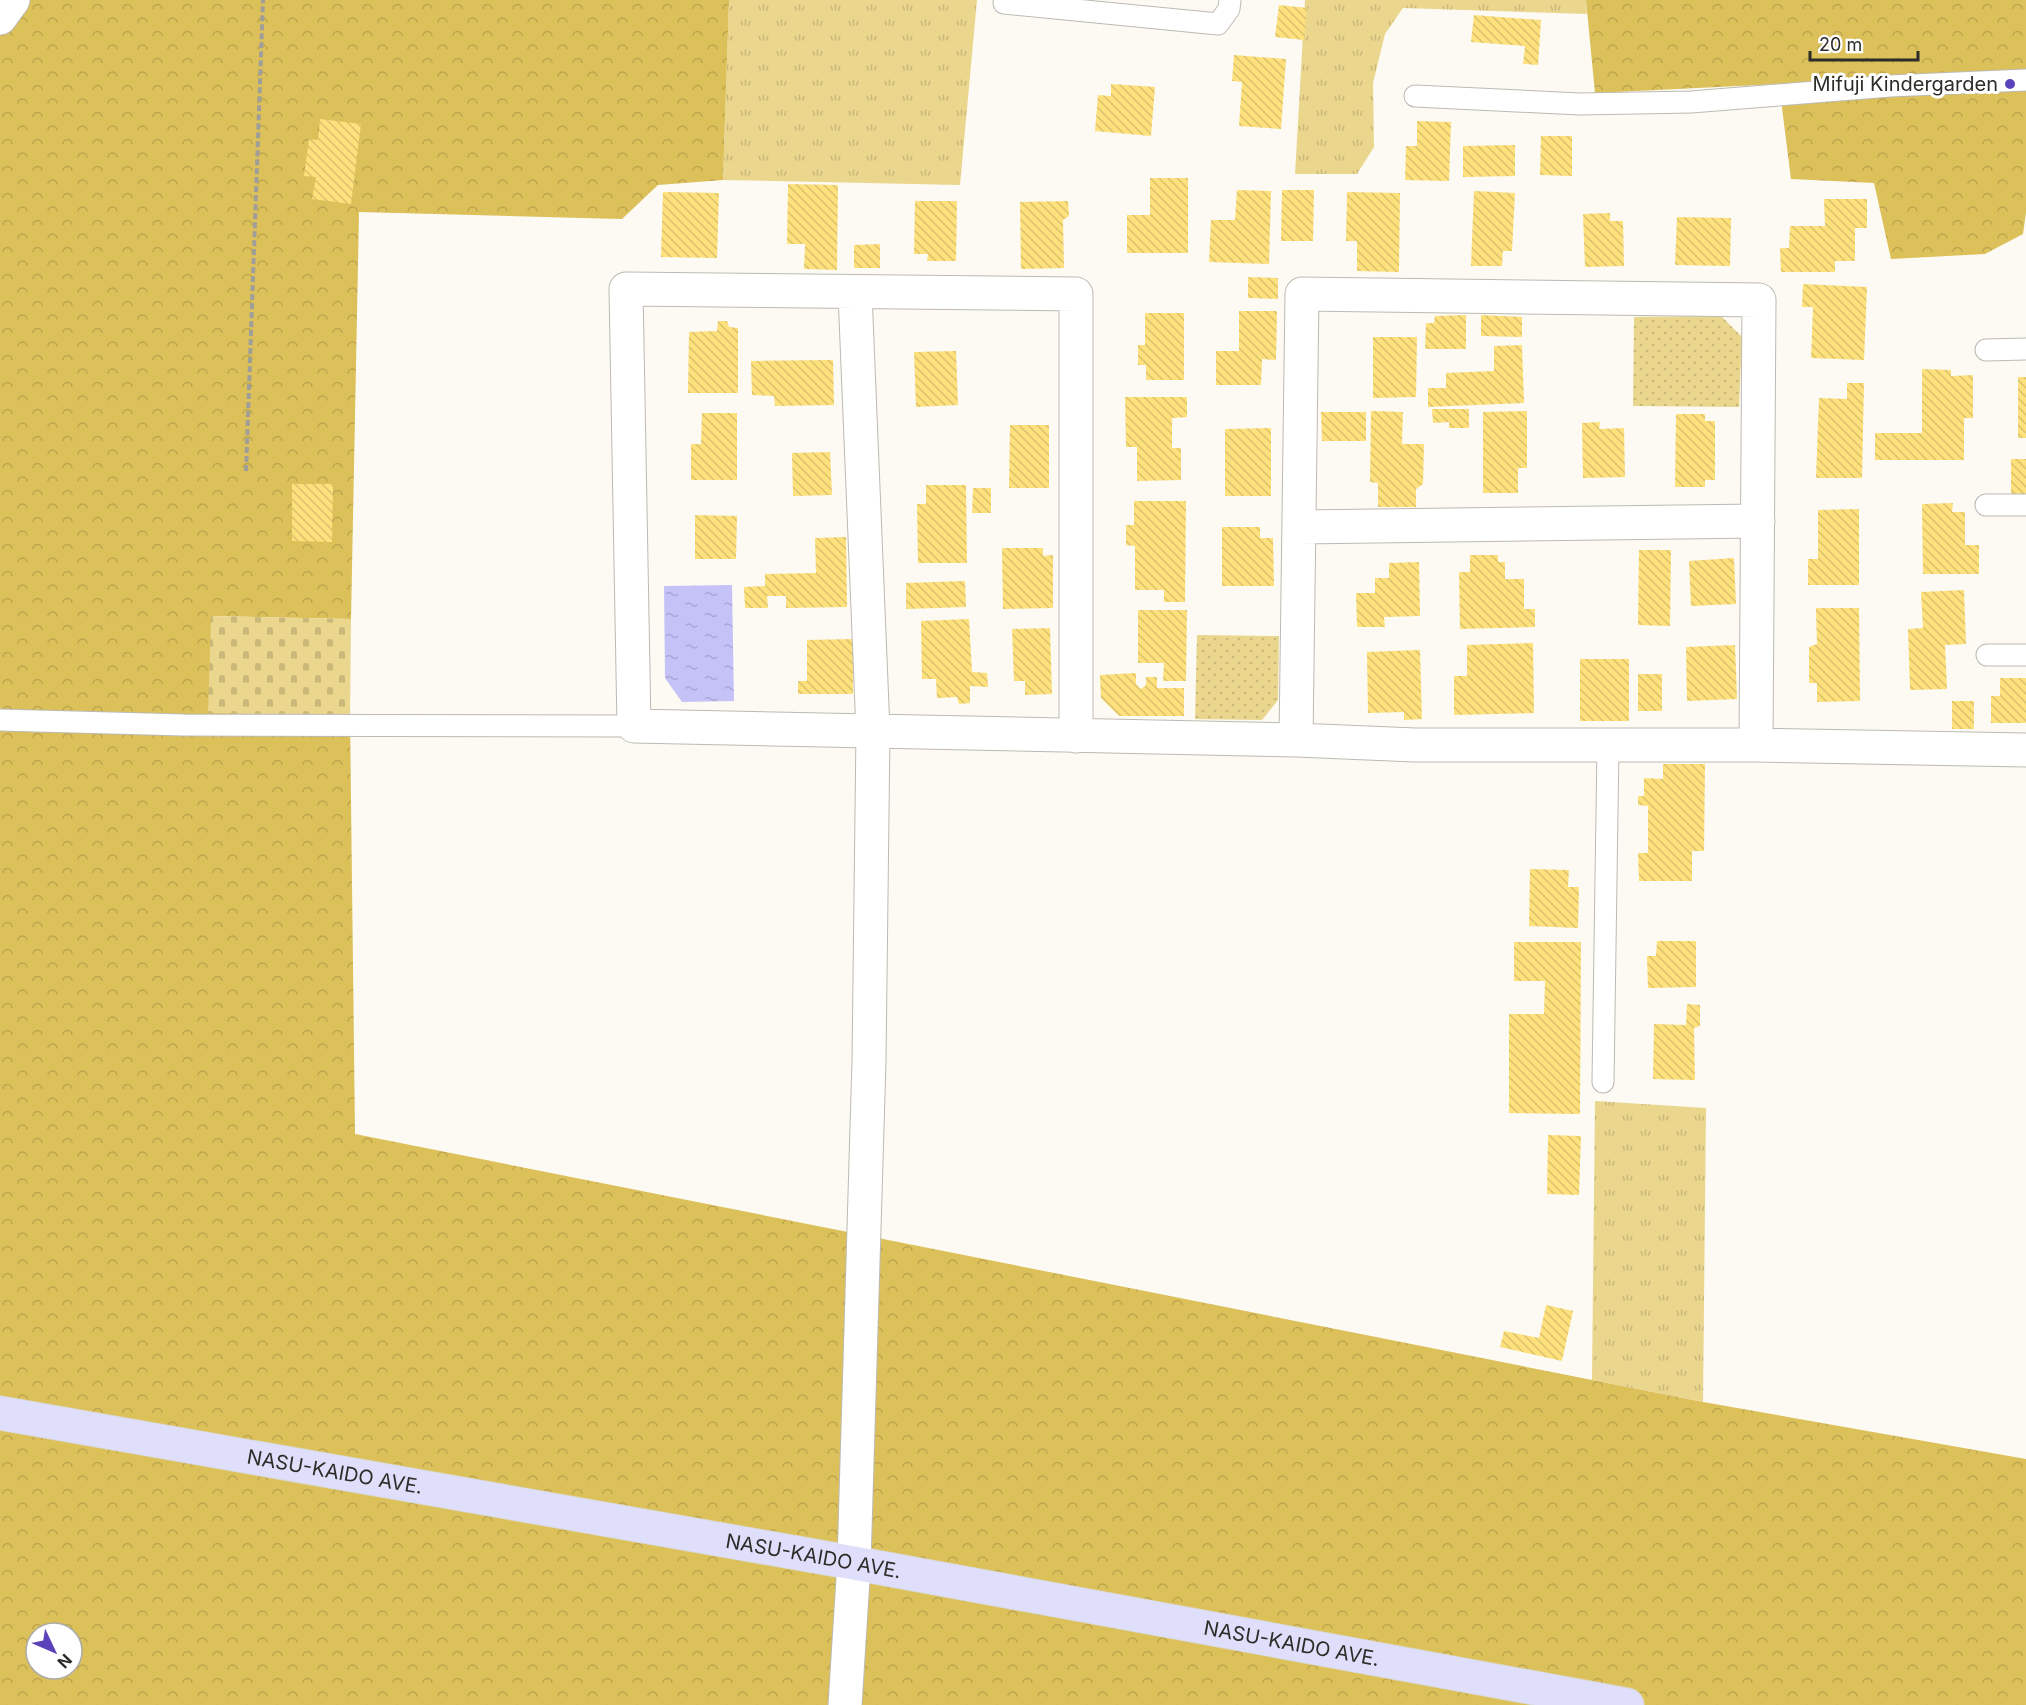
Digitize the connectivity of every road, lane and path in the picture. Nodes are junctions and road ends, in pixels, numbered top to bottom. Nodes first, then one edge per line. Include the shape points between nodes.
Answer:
1 (13, 0) edge
2 (263, 0) edge
3 (1230, 0) edge
4 (1004, 3) dead end
5 (0, 18) edge
6 (2026, 80) edge
7 (1415, 96) dead end
8 (855, 293) junction
9 (2026, 349) edge
10 (1986, 350) dead end
11 (246, 471) dead end
12 (1986, 505) dead end
13 (2026, 505) edge
14 (1758, 521) junction
15 (1300, 527) junction
16 (1987, 655) dead end
17 (2026, 655) edge
18 (0, 720) edge
19 (634, 726) junction
20 (873, 731) junction
21 (1076, 735) junction
22 (1296, 740) junction
23 (1608, 745) junction
24 (1756, 745) junction
25 (2026, 750) edge
26 (1603, 1082) dead end
27 (0, 1413) edge
28 (854, 1563) junction
29 (845, 1705) edge
30 (1627, 1705) edge

1 - 5 street
2 - 11 path
3 - 4 lane via 1229,9 1218,24
6 - 7 lane via 1691,102 1580,104
8 - 19 street via 626,288
8 - 20 street
8 - 21 street via 1076,294
9 - 10 lane
12 - 13 lane
14 - 15 street
14 - 15 street via 1759,300 1302,294
14 - 24 street
15 - 22 street
16 - 17 lane
18 - 19 lane via 196,725
19 - 20 street
20 - 21 street
20 - 28 street via 869,1061
21 - 22 street
22 - 23 street via 1415,745
23 - 24 street
23 - 26 lane
24 - 25 street
27 - 28 main road, NASU-KAIDO AVE.
28 - 29 street
28 - 30 main road, NASU-KAIDO AVE.

